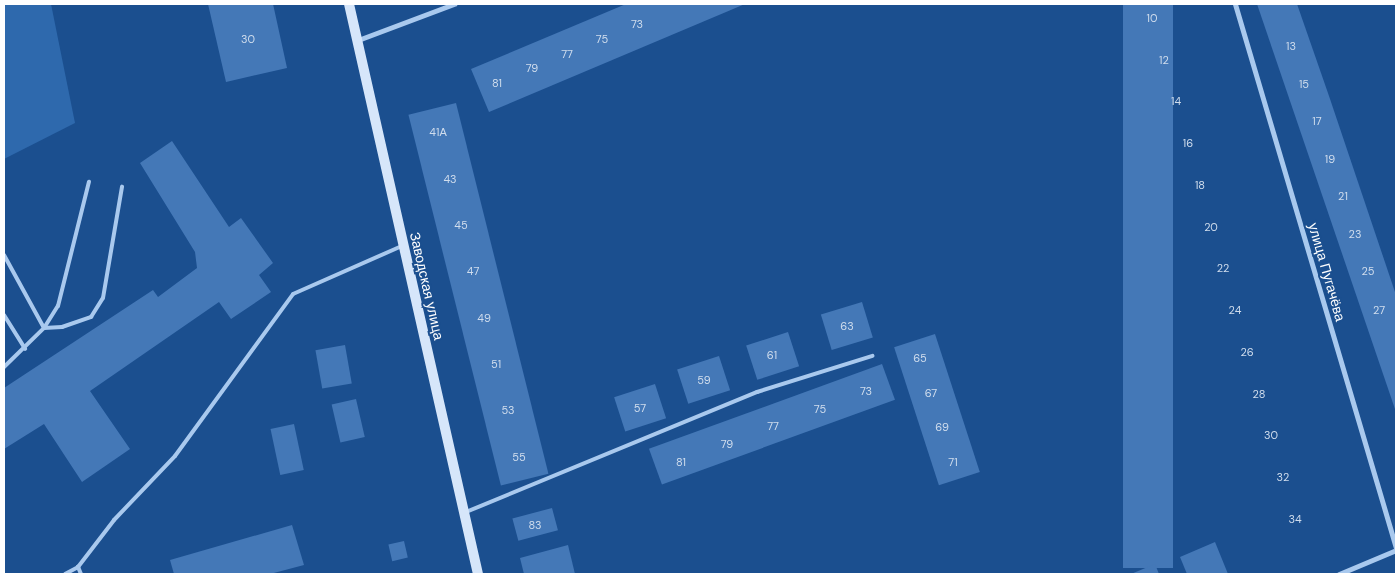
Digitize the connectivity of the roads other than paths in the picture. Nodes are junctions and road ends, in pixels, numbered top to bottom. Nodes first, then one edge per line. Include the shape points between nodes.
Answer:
1 (349, 4) edge
2 (454, 4) edge
3 (1235, 4) edge
4 (358, 40) junction
5 (90, 182) dead end
6 (122, 187) dead end
7 (404, 245) junction
8 (4, 255) edge
9 (4, 315) edge
10 (44, 328) junction
11 (25, 349) junction
12 (872, 356) dead end
13 (4, 367) edge
14 (464, 513) junction
15 (1396, 549) edge
16 (78, 566) junction
17 (65, 574) edge
18 (81, 574) edge
19 (478, 574) edge
20 (1339, 574) edge

1 - 4 street, Заводская улица
2 - 4 street
3 - 15 street, улица Пугачёва
4 - 7 street, Заводская улица
5 - 10 lane via 58,306
6 - 10 lane via 103,298 90,317 62,327
7 - 14 street, Заводская улица
7 - 16 lane via 293,294 181,449 114,520
8 - 10 lane
9 - 11 lane
10 - 11 lane
11 - 13 lane
12 - 14 lane via 757,392
14 - 19 street, Заводская улица
15 - 20 street
16 - 17 lane
16 - 18 lane

